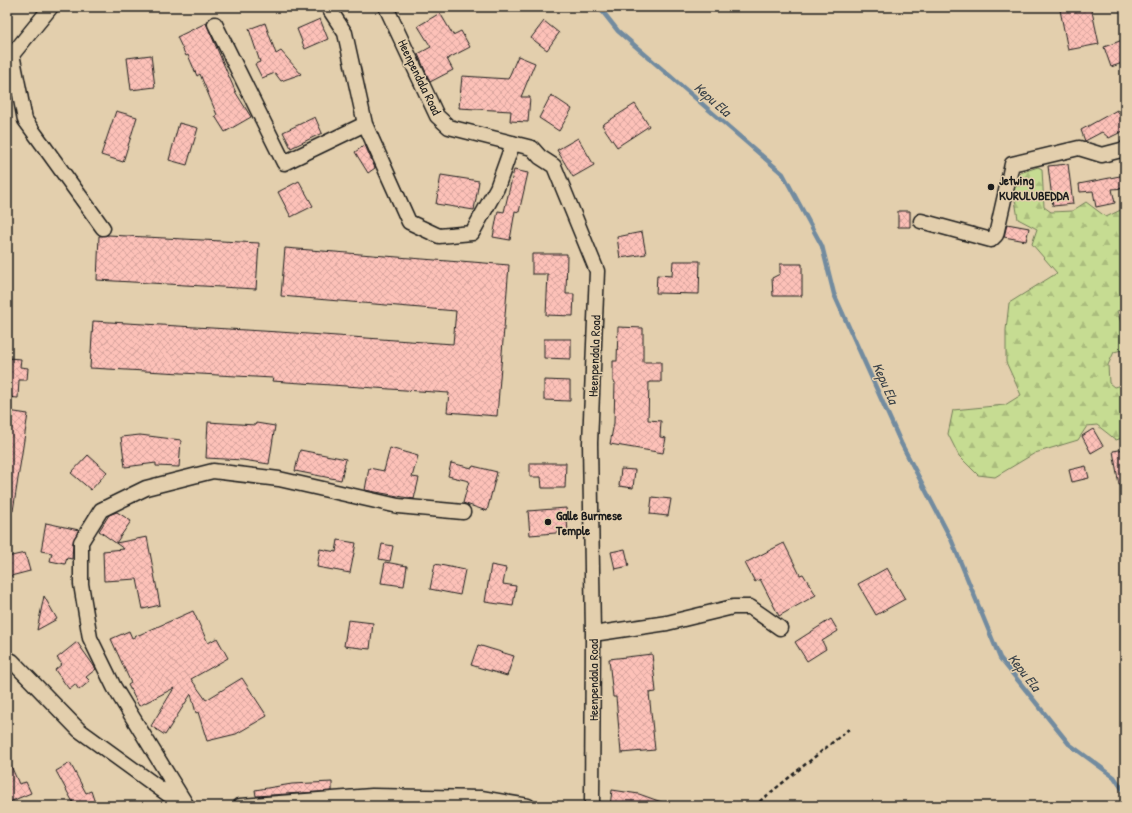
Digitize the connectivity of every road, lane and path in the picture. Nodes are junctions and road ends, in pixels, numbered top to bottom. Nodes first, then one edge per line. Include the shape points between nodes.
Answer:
1 (51, 7) edge
2 (328, 7) edge
3 (386, 7) edge
4 (215, 24) dead end
5 (9, 58) edge
6 (365, 124) junction
7 (513, 143) junction
8 (1120, 150) edge
9 (921, 221) dead end
10 (103, 228) dead end
11 (463, 512) dead end
12 (780, 628) dead end
13 (593, 634) junction
14 (7, 659) edge
15 (849, 729) dead end
16 (186, 806) edge
17 (240, 806) edge
18 (528, 806) edge
19 (592, 806) edge
20 (754, 806) edge

1 - 5 street
2 - 6 street via 345,33
3 - 7 street, Heenpendala Road via 438,116 449,127
4 - 6 street via 284,163
5 - 10 street via 25,120
6 - 7 street via 410,222 439,236 472,233 497,188
7 - 13 street, Heenpendala Road via 532,148 554,166 597,271 590,443
8 - 9 street via 1102,155 1079,148 1012,164 996,235 991,240
11 - 16 street via 398,506 279,479 213,471 146,488 101,510 81,542 81,584 90,638 114,687
12 - 13 street via 750,607 733,607 666,623
13 - 19 street, Heenpendala Road
14 - 16 street via 12,661 79,730
15 - 20 path
17 - 18 street via 372,796 481,798

